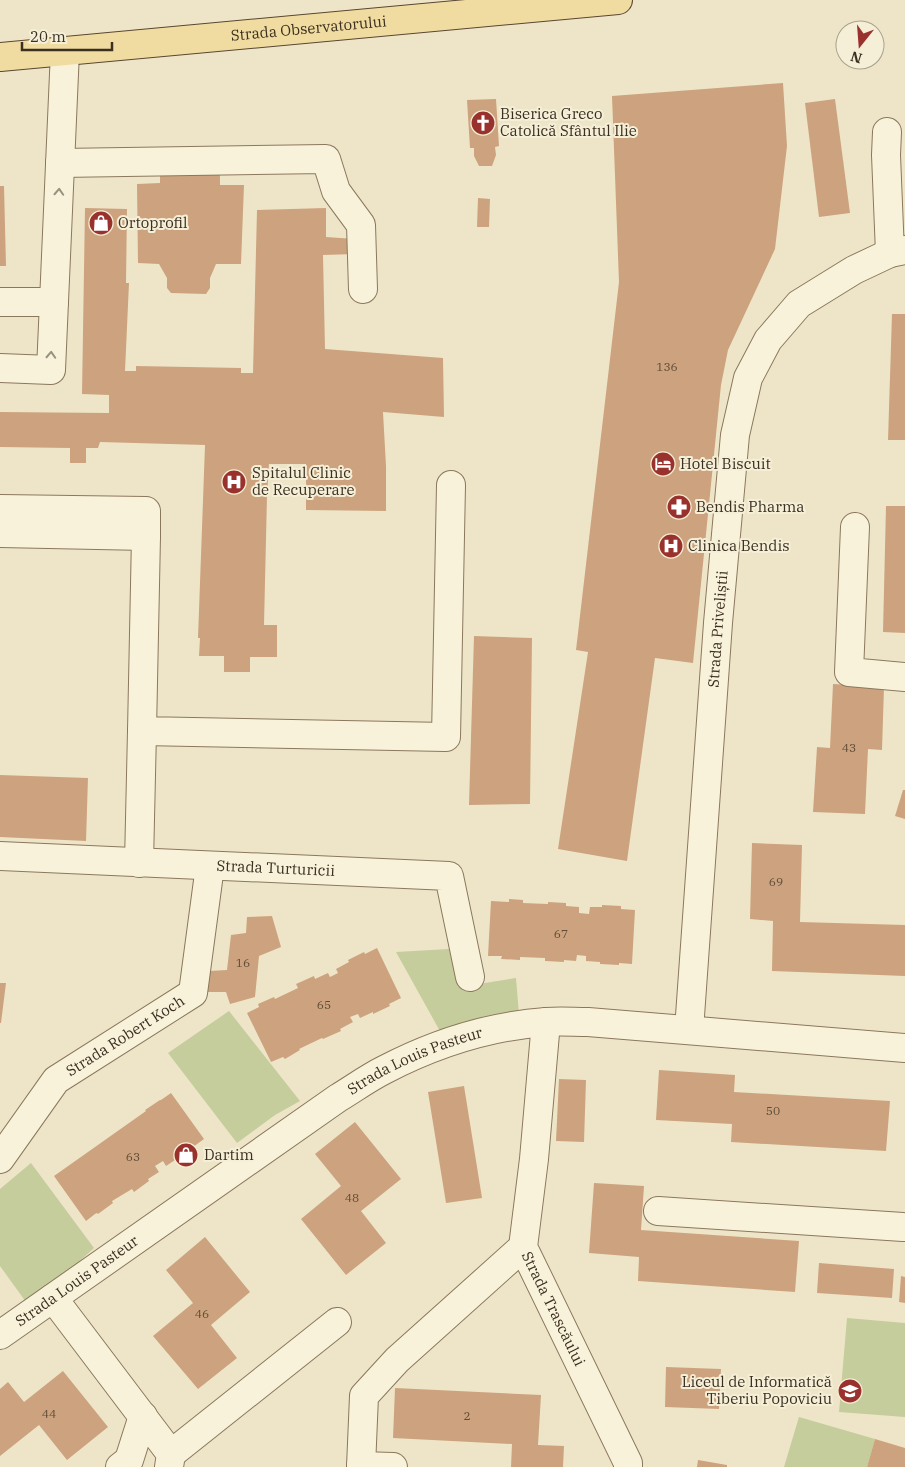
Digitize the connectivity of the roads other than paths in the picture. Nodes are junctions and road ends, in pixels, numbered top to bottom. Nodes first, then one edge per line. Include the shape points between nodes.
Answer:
1 (618, 0) edge
2 (65, 51) junction
3 (0, 57) edge
4 (887, 132) dead end
5 (60, 162) junction
6 (898, 252) edge
7 (362, 289) dead end
8 (0, 302) edge
9 (54, 302) junction
10 (0, 368) edge
11 (451, 485) dead end
12 (0, 509) edge
13 (855, 527) dead end
14 (0, 533) edge
15 (146, 536) junction
16 (905, 677) edge
17 (142, 731) junction
18 (0, 856) edge
19 (139, 863) junction
20 (210, 866) junction
21 (470, 977) dead end
22 (546, 1022) junction
23 (689, 1030) junction
24 (905, 1048) edge
25 (0, 1160) edge
26 (658, 1210) dead end
27 (904, 1223) edge
28 (522, 1247) junction
29 (52, 1298) junction
30 (337, 1322) dead end
31 (0, 1335) edge
32 (143, 1416) junction
33 (170, 1460) edge
34 (361, 1466) edge
35 (120, 1467) edge
36 (393, 1467) edge
37 (628, 1467) edge

1 - 2 main road, Strada Observatorului
2 - 3 main road, Strada Observatorului
2 - 5 street
4 - 6 street via 886,155
5 - 7 street via 326,159 336,191 360,224
9 -> 5 street
6 - 23 street, Strada Priveliștii via 854,270 799,304 768,340 748,378 734,435
8 - 9 street
10 -> 9 street via 50,370
11 - 17 street via 446,737
12 - 15 street via 146,511
13 - 16 street via 849,672
14 - 15 street
15 - 17 street
17 - 19 street
18 - 19 street, Strada Turturicii
19 - 20 street, Strada Turturicii
20 - 21 street, Strada Turturicii via 448,876
20 - 25 street, Strada Robert Koch via 193,993 56,1080
22 - 23 street, Strada Louis Pasteur
22 - 28 street, Strada Trascăului via 534,1159
22 - 29 street, Strada Louis Pasteur via 473,1034 429,1049 384,1070 338,1098
23 - 24 street, Strada Louis Pasteur
26 - 27 street
28 - 34 street via 397,1360 364,1396
28 - 37 street, Strada Trascăului
29 - 31 street, Strada Louis Pasteur
29 - 32 street
30 - 33 street
32 - 33 street
32 - 35 street via 129,1460
34 - 36 street

